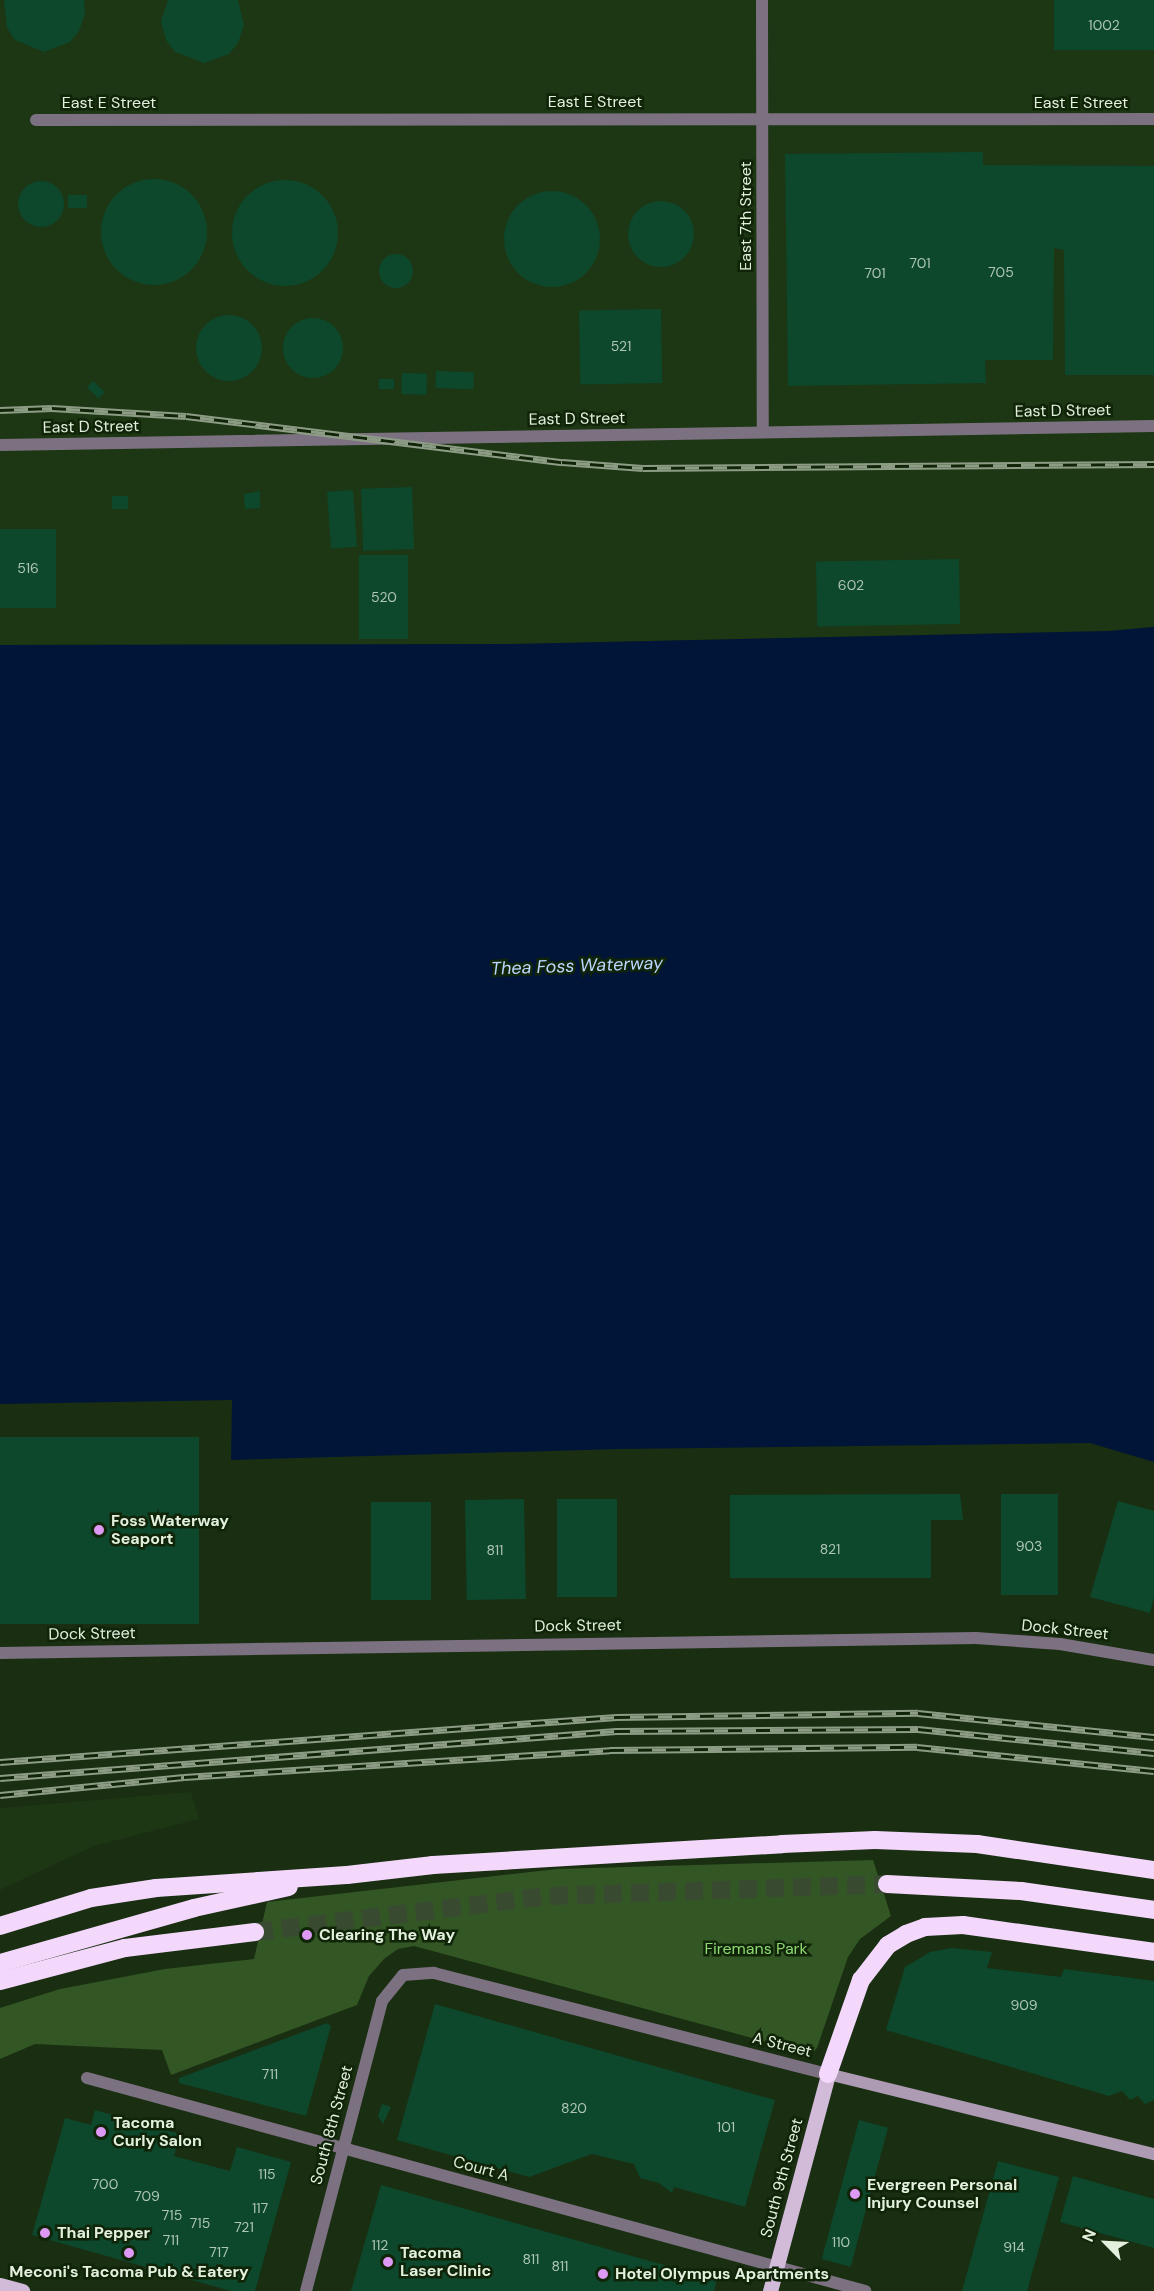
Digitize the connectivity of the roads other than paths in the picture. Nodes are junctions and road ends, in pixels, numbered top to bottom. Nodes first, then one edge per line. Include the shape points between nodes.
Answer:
1 (762, 0) edge
2 (763, 118) junction
3 (1154, 119) edge
4 (36, 120) dead end
5 (1154, 426) edge
6 (763, 432) junction
7 (0, 445) edge
8 (0, 1653) edge
9 (1154, 1660) edge
10 (1154, 1870) edge
11 (346, 1875) junction
12 (887, 1884) tunnel mouth
13 (1154, 1910) edge
14 (0, 1926) edge
15 (255, 1932) tunnel mouth
16 (1154, 1952) edge
17 (0, 1964) edge
18 (57, 1965) junction
19 (403, 1975) joint
20 (0, 1981) edge
21 (0, 1990) edge
22 (828, 2074) junction
23 (87, 2078) dead end
24 (343, 2148) junction
25 (1154, 2154) edge
26 (777, 2267) junction
27 (0, 2285) edge
28 (22, 2291) edge
29 (306, 2291) edge
30 (770, 2291) edge
31 (865, 2291) edge

1 - 2 street, East 7th Street
2 - 3 street, East E Street
2 - 4 street, East E Street
2 - 6 street, East 7th Street
5 - 6 street, East D Street
6 - 7 street, East D Street
8 - 9 street, Dock Street via 976,1638 1060,1644
10 - 11 highway via 977,1844 875,1840 433,1865
11 - 14 highway via 210,1883 91,1898
11 - 17 highway via 194,1908
12 - 13 highway via 1022,1891
15 - 18 highway via 125,1948
16 - 22 highway via 963,1925 925,1927 906,1934 888,1945 861,1980
18 - 20 highway
18 - 21 highway
19 - 22 street, A Street via 434,1972
19 - 24 street, South 8th Street via 382,2001
22 - 25 main road, A Street
22 - 26 main road, South 9th Street
23 - 24 street, Court A
24 - 26 street, Court A
24 - 29 street, South 8th Street
26 - 30 main road, South 9th Street
26 - 31 street, Court A
27 - 28 main road

